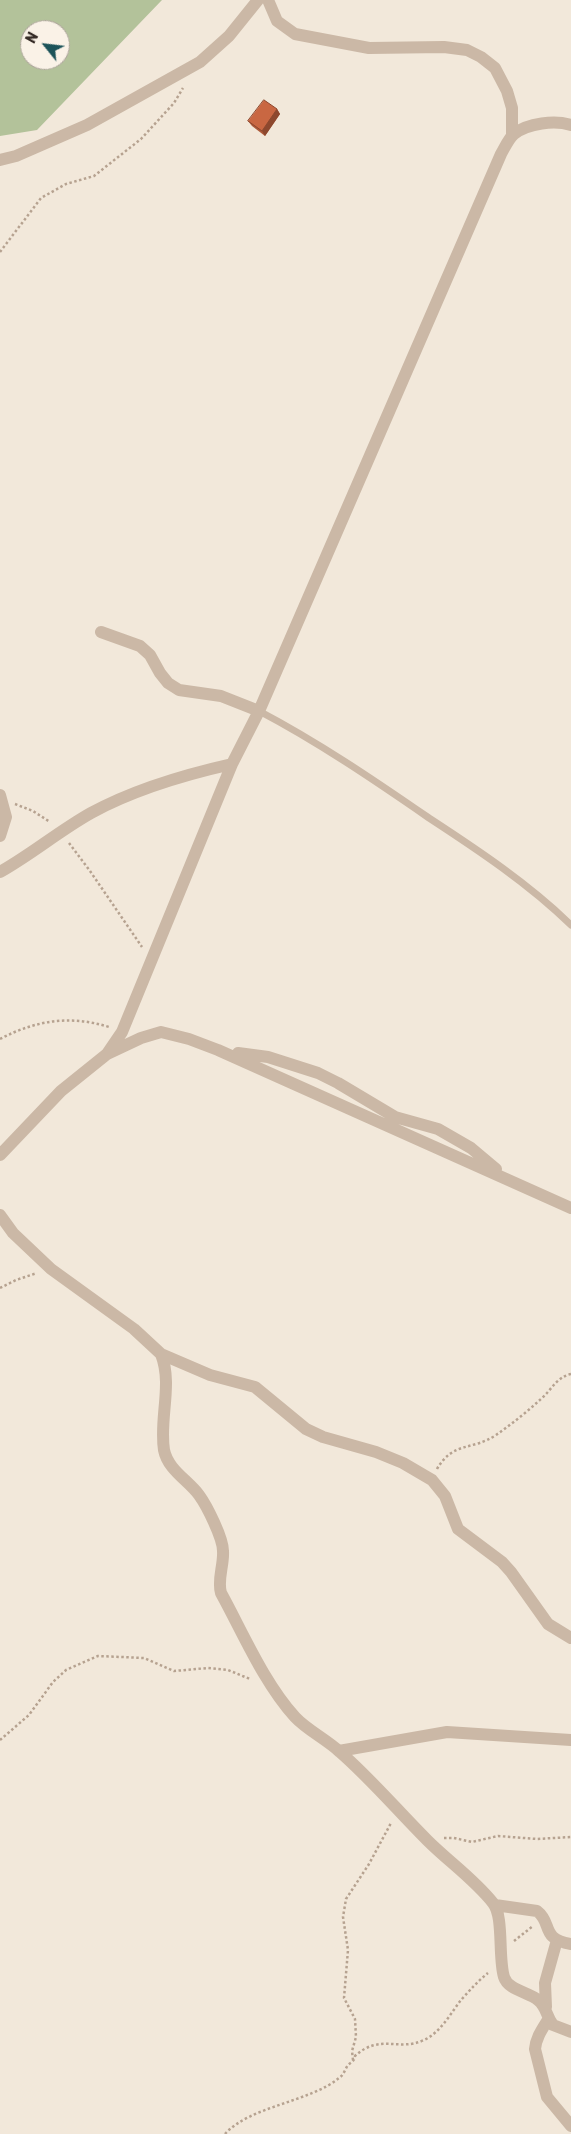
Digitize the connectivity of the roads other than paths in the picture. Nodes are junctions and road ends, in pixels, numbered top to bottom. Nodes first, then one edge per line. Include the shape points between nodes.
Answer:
1 (258, 0) edge
2 (268, 0) edge
3 (571, 125) edge
4 (512, 135) junction
5 (0, 160) edge
6 (101, 632) dead end
7 (259, 711) junction
8 (232, 764) junction
9 (1, 796) edge
10 (0, 836) edge
11 (0, 872) edge
12 (571, 925) edge
13 (122, 1032) junction
14 (161, 1032) junction
15 (218, 1050) junction
16 (107, 1054) junction
17 (0, 1154) edge
18 (510, 1180) junction
19 (571, 1208) edge
20 (0, 1215) edge
21 (161, 1354) junction
22 (571, 1638) edge
23 (571, 1740) edge
24 (339, 1751) junction
25 (495, 1905) junction
26 (557, 1940) junction
27 (571, 1944) edge
28 (548, 2013) junction
29 (571, 2032) edge
30 (571, 2126) edge

1 - 5 street via 229,36 200,62 87,126
2 - 4 street via 277,21 295,34 369,48 444,47 467,50 481,57 495,68 508,91
3 - 4 street via 545,123 525,127
4 - 7 street via 486,187
6 - 7 street via 140,646 150,655 168,683 179,690 221,696
7 - 8 street
7 - 12 lane via 320,745 454,835 555,909
8 - 11 street via 151,786 92,813
8 - 13 street
9 - 10 street via 6,817
13 - 14 street
13 - 16 street
14 - 15 street
14 - 16 street
15 - 18 street
15 - 18 street via 268,1057 318,1073 395,1117 445,1132 471,1148
16 - 17 street via 61,1091
18 - 19 street
20 - 21 street via 50,1269 134,1329
21 - 22 street via 210,1375 255,1387 306,1429 376,1452 432,1480 445,1496 458,1529 502,1562 548,1624
21 - 24 street via 166,1368 164,1450 182,1479 198,1495 222,1542 222,1593 269,1681 295,1718
23 - 24 street via 447,1732
24 - 25 street
25 - 26 street via 532,1908 540,1913 547,1931
25 - 28 street via 505,1980 537,1999
26 - 27 street
26 - 28 street via 545,1983
28 - 29 street via 553,2025
28 - 30 street via 535,2049 547,2096

